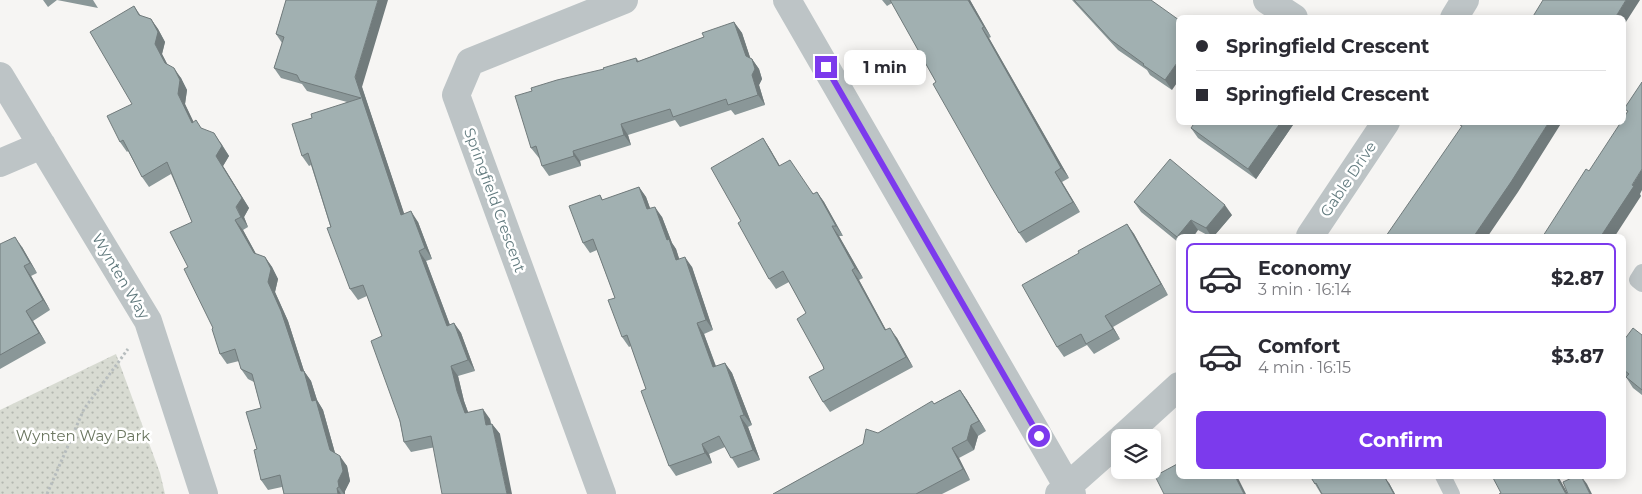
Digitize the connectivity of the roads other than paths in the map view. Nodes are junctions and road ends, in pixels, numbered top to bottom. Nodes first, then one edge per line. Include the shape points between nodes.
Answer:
1 (624, 0) edge
2 (787, 0) edge
3 (1267, 0) edge
4 (1466, 0) edge
5 (1290, 15) edge
6 (1456, 15) edge
7 (0, 76) edge
8 (1384, 125) edge
9 (42, 145) junction
10 (0, 164) edge
11 (1311, 234) edge
12 (1642, 272) edge
13 (1642, 284) edge
14 (1176, 389) edge
15 (1132, 429) edge
16 (1111, 449) edge
17 (1444, 479) edge
18 (1066, 492) edge
19 (204, 494) edge
20 (602, 494) edge
21 (1452, 494) edge

1 - 20 street, Springfield Crescent via 470,62 456,94
2 - 18 street
3 - 5 street
4 - 6 street
7 - 9 street, Wynten Way
8 - 11 street, Gable Drive
9 - 10 street
9 - 19 street, Wynten Way via 148,321
12 - 13 lane via 1637,280
14 - 15 street
16 - 18 street
17 - 21 lane

